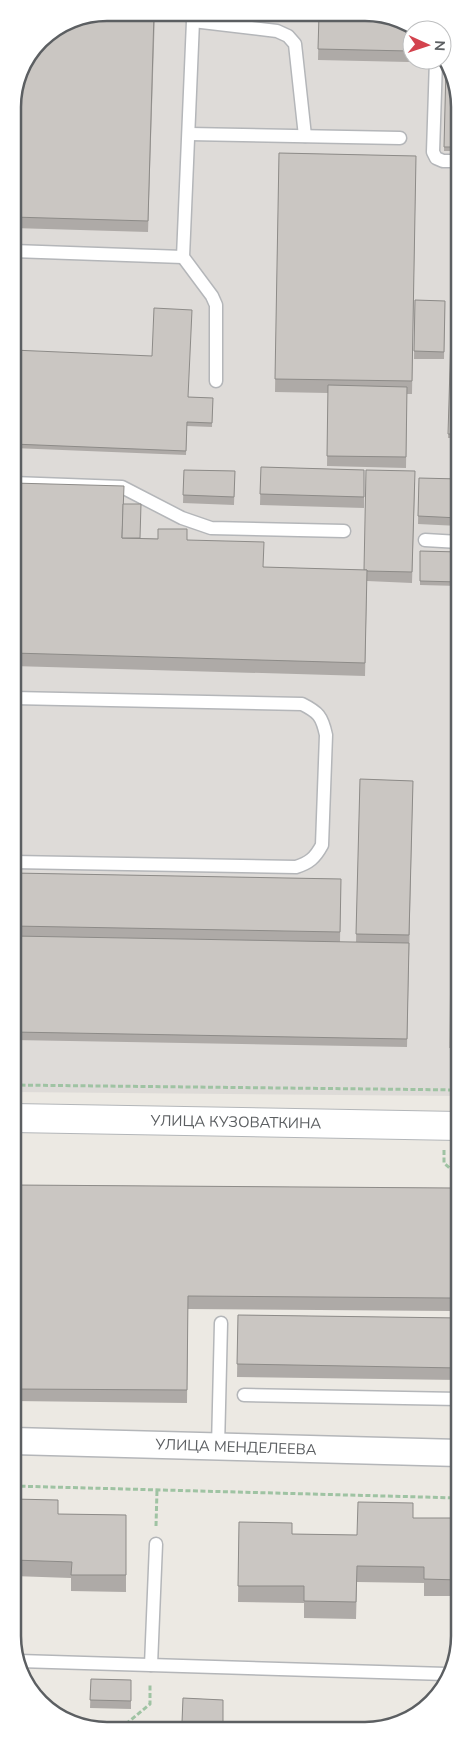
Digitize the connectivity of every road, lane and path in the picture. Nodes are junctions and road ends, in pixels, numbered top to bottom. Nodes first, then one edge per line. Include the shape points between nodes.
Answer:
1 (192, 21) edge
2 (214, 21) edge
3 (436, 70) edge
4 (189, 134) junction
5 (305, 136) junction
6 (400, 138) dead end
7 (451, 161) edge
8 (21, 251) edge
9 (183, 257) junction
10 (216, 381) dead end
11 (21, 483) edge
12 (344, 531) dead end
13 (425, 540) dead end
14 (451, 542) edge
15 (21, 698) edge
16 (21, 862) edge
17 (21, 1085) edge
18 (451, 1090) edge
19 (21, 1118) edge
20 (451, 1126) edge
21 (221, 1323) dead end
22 (244, 1395) dead end
23 (451, 1399) edge
24 (21, 1441) edge
25 (218, 1447) junction
26 (451, 1453) edge
27 (21, 1486) edge
28 (157, 1490) junction
29 (451, 1498) edge
30 (156, 1544) joint
31 (26, 1664) edge
32 (151, 1665) junction
33 (441, 1674) edge
34 (128, 1722) edge

1 - 4 lane
2 - 5 lane via 276,32 288,36 295,44
3 - 7 lane via 433,152 436,158
4 - 5 lane
4 - 9 lane
5 - 6 lane
8 - 9 lane
9 - 10 lane via 216,305
11 - 12 lane via 122,487 182,518 211,528
13 - 14 lane
15 - 16 lane via 302,704 315,710 323,721 326,735 322,845 307,864 296,867
17 - 18 path
19 - 20 main road, УЛИЦА КУЗОВАТКИНА
21 - 25 lane
22 - 23 lane
24 - 25 street, УЛИЦА МЕНДЕЛЕЕВА
25 - 26 street, УЛИЦА МЕНДЕЛЕЕВА
27 - 28 path
28 - 29 path
28 - 30 path
30 - 32 lane
31 - 32 lane
32 - 33 lane
32 - 34 path via 150,1704

